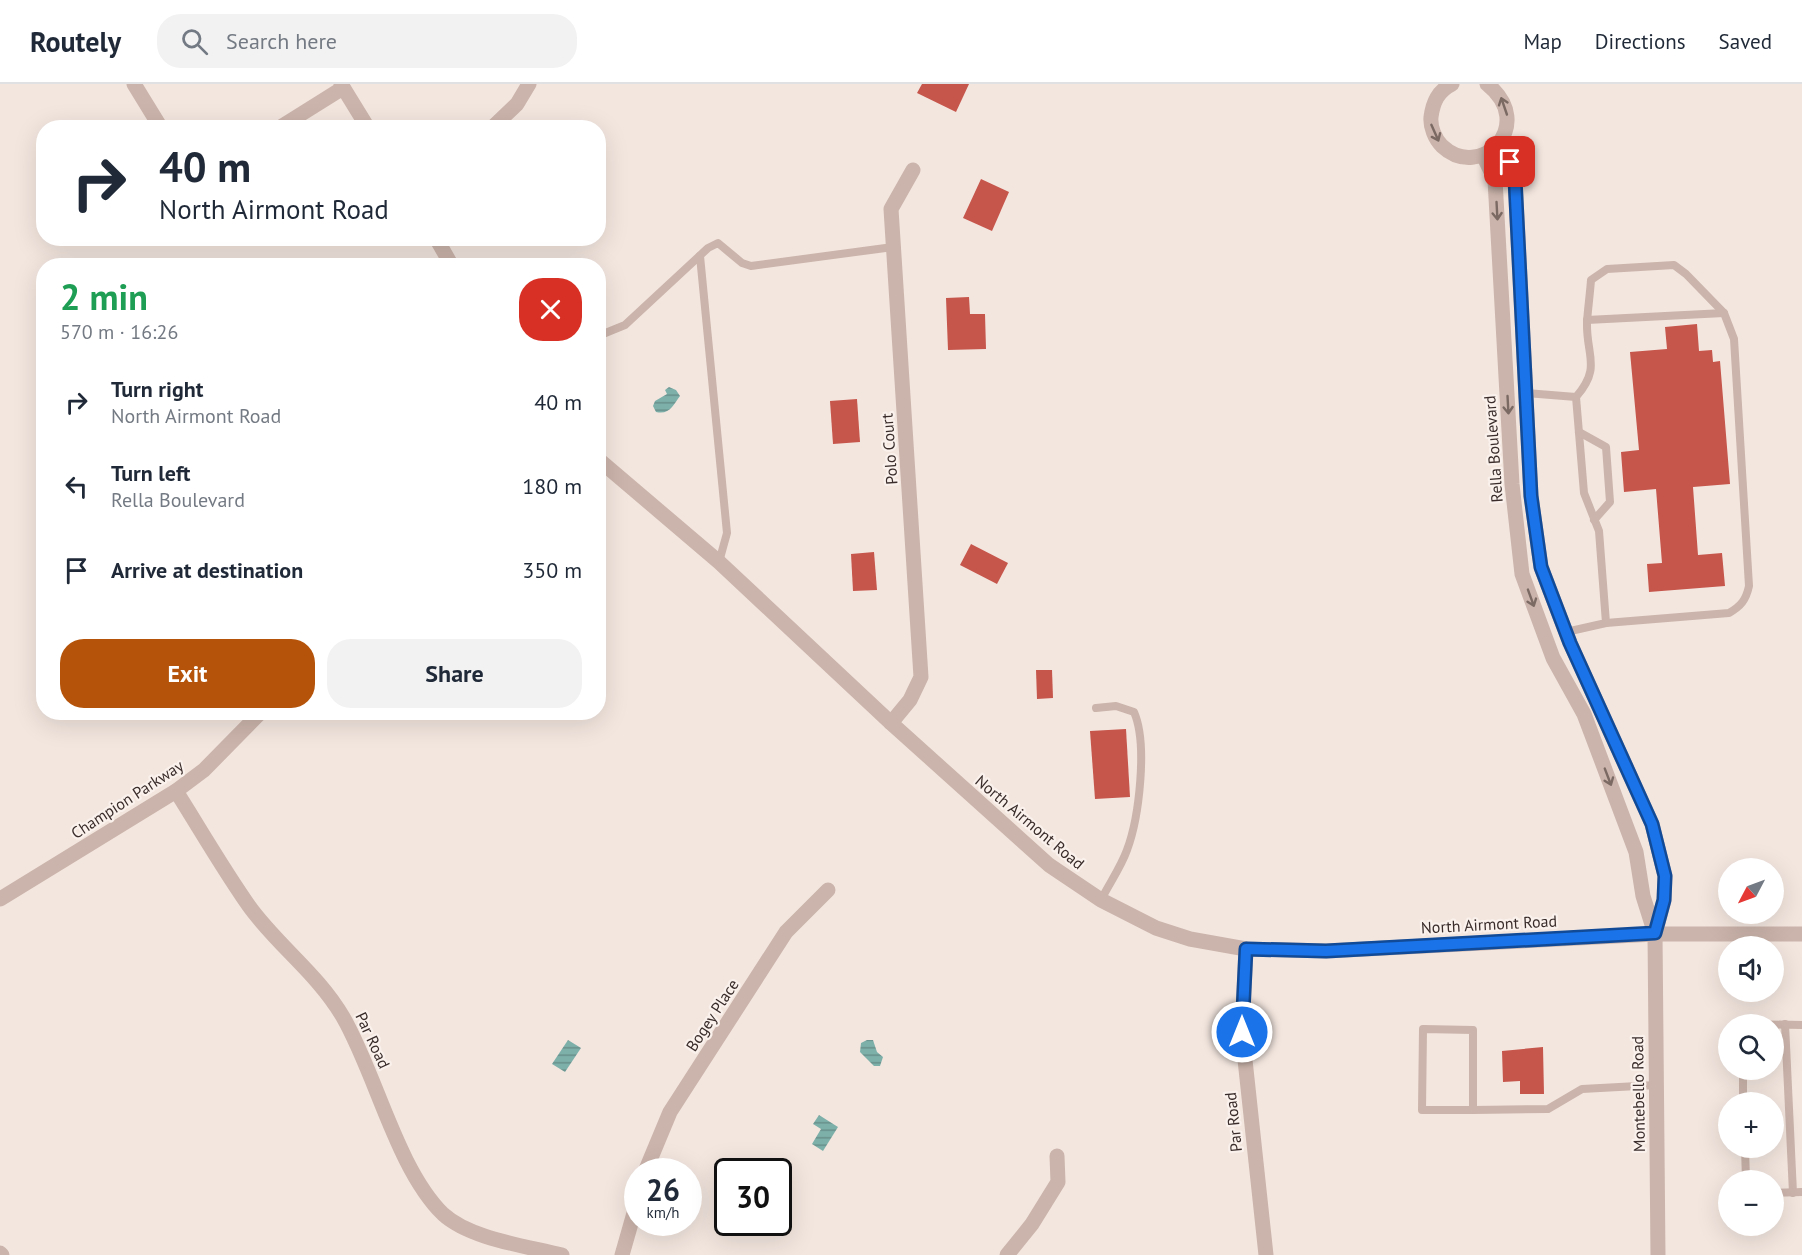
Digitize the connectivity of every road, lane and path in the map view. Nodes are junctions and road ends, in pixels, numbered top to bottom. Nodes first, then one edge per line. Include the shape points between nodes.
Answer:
1 (134, 84) edge
2 (529, 84) edge
3 (1452, 84) edge
4 (1487, 84) edge
5 (342, 86) edge
6 (156, 120) edge
7 (291, 120) edge
8 (363, 120) edge
9 (500, 120) edge
10 (1498, 145) junction
11 (1483, 155) junction
12 (913, 170) dead end
13 (893, 247) junction
14 (700, 256) junction
15 (1724, 313) junction
16 (1587, 320) junction
17 (1503, 322) junction
18 (1522, 322) junction
19 (606, 333) edge
20 (1526, 393) junction
21 (1576, 397) junction
22 (1579, 432) junction
23 (606, 466) edge
24 (1594, 520) junction
25 (719, 562) junction
26 (1542, 571) junction
27 (1521, 574) junction
28 (1606, 623) junction
29 (1566, 632) junction
30 (1600, 706) junction
31 (1095, 708) dead end
32 (1584, 714) junction
33 (253, 720) edge
34 (891, 723) junction
35 (176, 791) junction
36 (828, 890) dead end
37 (0, 899) edge
38 (1101, 900) junction
39 (1655, 933) junction
40 (1802, 934) edge
41 (1246, 949) junction
42 (1785, 1024) joint
43 (1802, 1024) edge
44 (1656, 1085) junction
45 (1473, 1110) junction
46 (1057, 1156) dead end
47 (651, 1158) edge
48 (1797, 1193) edge
49 (627, 1236) edge
50 (562, 1255) edge
51 (622, 1255) edge
52 (1007, 1255) edge
53 (1266, 1255) edge
54 (1658, 1255) edge

1 - 6 street
2 - 9 street via 517,104
3 -> 11 street via 1432,105 1430,123 1437,141 1459,156
10 -> 4 street via 1508,120 1506,106 1501,95
5 - 7 street
5 - 8 street
10 - 11 street
10 - 18 street via 1509,158 1515,179
11 -> 17 street, Rella Boulevard via 1495,180
12 - 13 street, Polo Court via 891,209
13 - 14 lane via 763,266 742,263 718,243
13 - 34 street, Polo Court via 921,676 910,700
14 - 19 lane via 625,325
14 - 25 lane via 727,533
15 - 16 lane
15 - 16 lane via 1674,265 1607,269 1591,280
15 - 28 lane via 1734,339 1747,596 1729,614
16 - 21 lane via 1592,370 1588,384
17 - 18 street
17 -> 27 street, Rella Boulevard
18 - 20 street
20 - 21 lane
20 - 26 street via 1531,496
21 - 22 lane
22 - 24 lane via 1584,493
22 - 24 lane via 1606,447 1610,502
23 - 25 street, North Airmont Road
24 - 28 lane via 1599,531
25 - 34 street, North Airmont Road
26 - 27 street
26 - 29 street
27 -> 32 street, Rella Boulevard via 1553,658
28 - 29 lane
29 - 30 street
30 - 32 street
30 - 39 street via 1652,824 1665,876 1664,900
31 - 38 lane via 1116,706 1134,712 1139,736 1138,811 1127,852
32 -> 39 street, Rella Boulevard via 1636,852 1643,896
33 - 35 street, Champion Parkway via 204,770
34 - 38 street, North Airmont Road via 1049,865
35 - 37 street, Champion Parkway
35 - 50 street, Par Road via 250,907 323,988 343,1017 411,1168 429,1197 445,1216 473,1232
36 - 47 street, Bogey Place via 786,932 670,1112
38 - 41 street, North Airmont Road via 1156,928
39 - 40 street, North Airmont Road
39 - 41 street, North Airmont Road via 1326,951
39 - 44 street, Montebello Road
41 - 53 street, Par Road via 1242,1032
42 - 43 lane
42 - 48 lane
44 - 45 lane via 1582,1089 1548,1109
44 - 54 street, Montebello Road
45 - 45 lane via 1473,1030 1423,1029 1422,1110
46 - 52 street via 1058,1182
49 - 51 street

